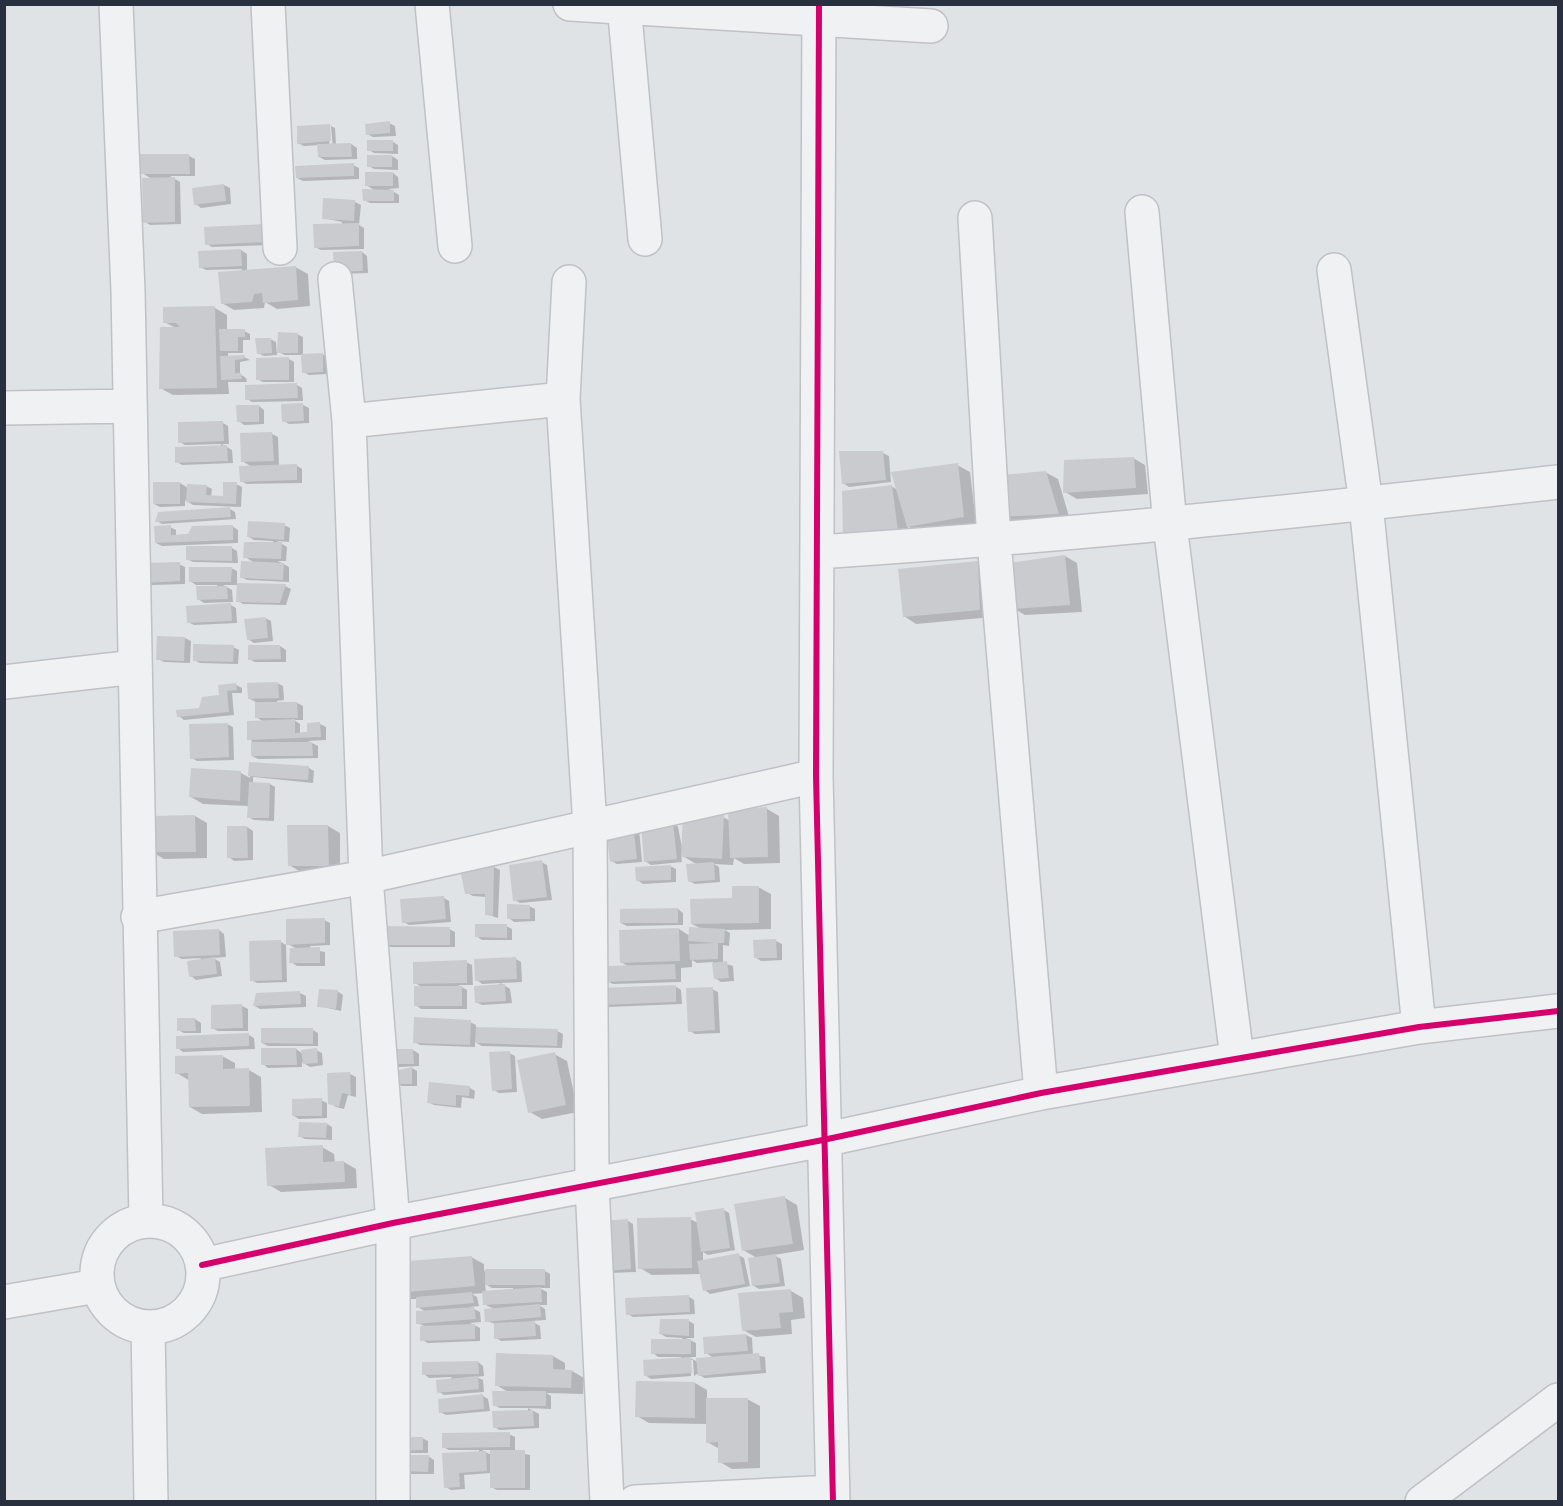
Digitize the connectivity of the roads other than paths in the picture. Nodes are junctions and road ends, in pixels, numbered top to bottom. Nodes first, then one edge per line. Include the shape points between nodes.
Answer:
1 (116, 4) edge
2 (268, 4) edge
3 (432, 4) edge
4 (570, 4) edge
5 (624, 5) edge
6 (819, 11) edge
7 (931, 26) dead end
8 (1142, 212) dead end
9 (975, 218) dead end
10 (645, 239) dead end
11 (455, 246) dead end
12 (280, 249) dead end
13 (1334, 270) dead end
14 (335, 279) dead end
15 (569, 282) dead end
16 (563, 399) junction
17 (130, 406) junction
18 (4, 408) edge
19 (349, 421) junction
20 (1558, 482) edge
21 (1366, 504) junction
22 (1170, 525) junction
23 (994, 541) junction
24 (818, 552) junction
25 (135, 667) junction
26 (4, 682) edge
27 (816, 776) junction
28 (590, 826) junction
29 (366, 877) junction
30 (138, 916) junction
31 (1558, 1011) edge
32 (1419, 1027) junction
33 (1236, 1059) junction
34 (1041, 1093) junction
35 (823, 1140) junction
36 (592, 1185) junction
37 (146, 1221) junction
38 (393, 1223) junction
39 (202, 1265) junction
40 (97, 1286) junction
41 (4, 1302) edge
42 (148, 1327) junction
43 (1558, 1400) edge
44 (833, 1497) edge
45 (151, 1502) edge
46 (393, 1502) edge
47 (607, 1502) edge
48 (634, 1502) edge
49 (1422, 1502) edge

1 - 17 street
2 - 12 street
3 - 11 street
4 - 5 street
5 - 6 street
5 - 10 street
6 - 7 street
6 - 24 street
8 - 22 street
9 - 23 street
13 - 21 street
14 - 19 street
15 - 16 street
16 - 19 street
16 - 28 street
17 - 18 street
17 - 25 street
19 - 29 street
20 - 21 street
21 - 22 street
21 - 32 street
22 - 23 street
22 - 33 street
23 - 24 street
23 - 34 street
24 - 27 street
25 - 26 street
25 - 30 street
27 - 28 street
27 - 35 street
28 - 29 street
28 - 36 street
29 - 30 street
29 - 38 street
30 - 37 street
31 - 32 street
32 - 33 street
33 - 34 street
34 - 35 street
35 - 36 street
35 - 44 street
36 - 38 street
36 - 47 street
37 - 39 street via 176,1227 190,1238
37 - 40 street via 125,1227 111,1237 96,1268
38 - 39 street
38 - 46 street
39 - 42 street via 201,1288 194,1304 166,1325
40 - 41 street
40 - 42 street via 116,1315 131,1324
42 - 45 street
43 - 49 street
44 - 48 street

